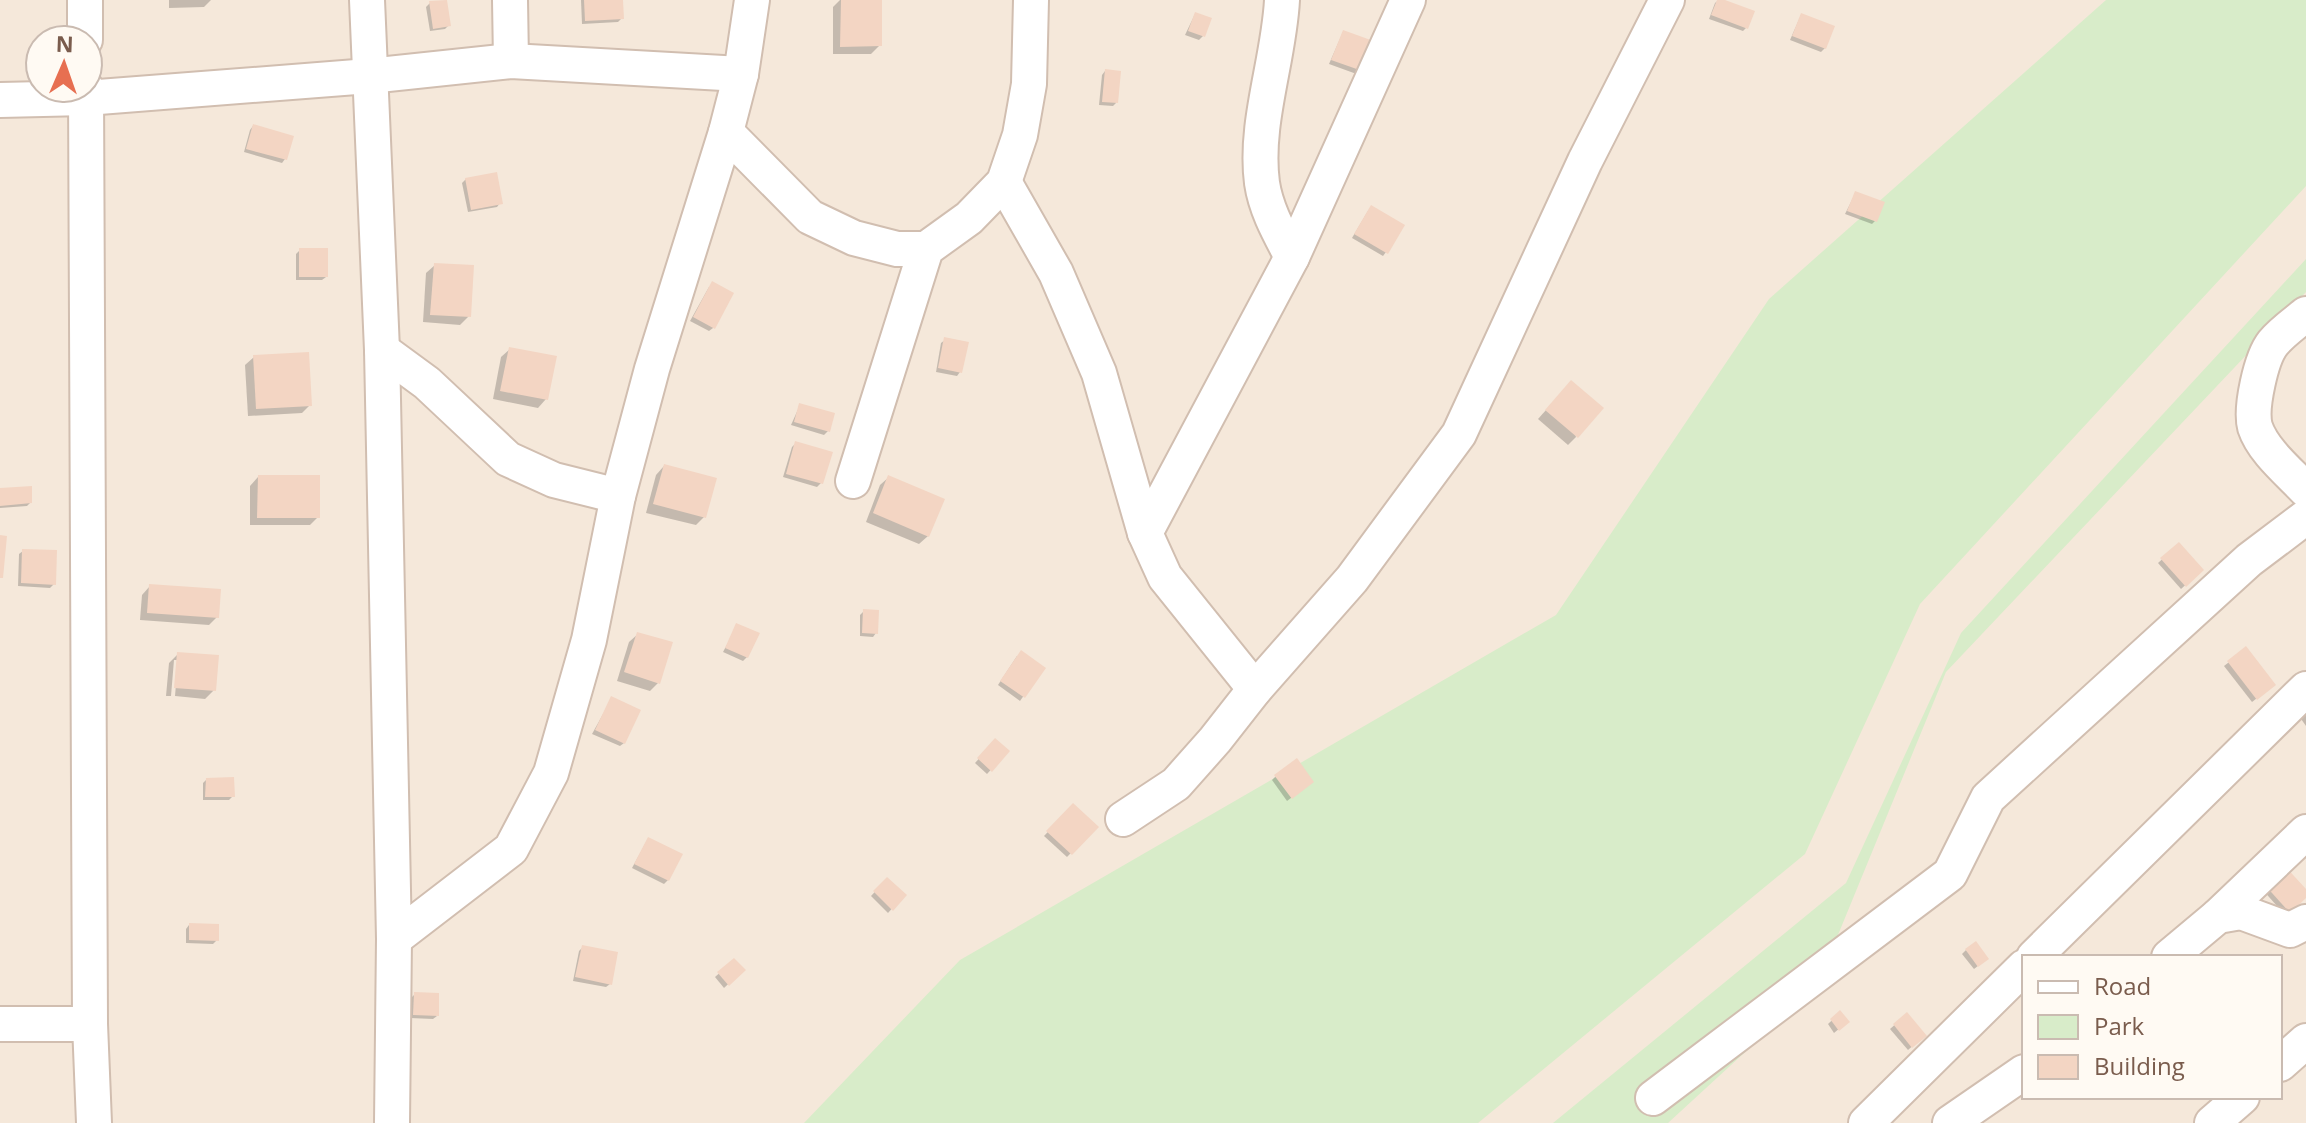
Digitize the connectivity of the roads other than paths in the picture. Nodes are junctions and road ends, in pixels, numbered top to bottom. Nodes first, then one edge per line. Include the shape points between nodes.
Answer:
1 (85, 0) edge
2 (367, 0) edge
3 (510, 0) edge
4 (752, 0) edge
5 (1031, 0) edge
6 (1282, 0) edge
7 (1408, 0) edge
8 (1652, 7) edge
9 (85, 24) edge
10 (511, 61) junction
11 (741, 74) junction
12 (369, 76) junction
13 (104, 92) edge
14 (24, 98) edge
15 (0, 100) edge
16 (86, 104) edge
17 (726, 132) junction
18 (1004, 182) junction
19 (926, 249) junction
20 (1292, 257) junction
21 (2306, 314) edge
22 (382, 350) junction
23 (853, 481) dead end
24 (2306, 490) edge
25 (618, 496) junction
26 (2306, 517) edge
27 (1145, 533) junction
28 (1255, 689) junction
29 (2306, 689) edge
30 (1123, 819) dead end
31 (2306, 832) edge
32 (2218, 916) junction
33 (2306, 922) edge
34 (394, 939) junction
35 (2036, 955) edge
36 (2171, 955) edge
37 (2022, 969) edge
38 (0, 1024) edge
39 (90, 1024) junction
40 (2306, 1041) edge
41 (2282, 1062) edge
42 (2022, 1073) edge
43 (1653, 1098) dead end
44 (2240, 1099) edge
45 (94, 1123) edge
46 (392, 1123) edge
47 (1866, 1123) edge
48 (1950, 1123) edge
49 (2212, 1123) edge

1 - 9 street
2 - 12 street
3 - 10 street
4 - 11 street
5 - 18 street via 1029,84
6 - 20 street via 1261,143 1262,184
7 - 20 street
8 - 28 street via 1459,434 1352,579
10 - 11 street
10 - 12 street
11 - 17 street
12 - 13 street
12 - 22 street
14 - 15 street
16 - 39 street
17 - 19 street via 810,217 854,238 897,249
17 - 25 street
18 - 19 street via 969,218
18 - 27 street via 1056,273 1099,373
19 - 23 street
20 - 27 street
21 - 24 street via 2273,343 2263,360 2255,399 2255,426 2270,452
22 - 25 street via 427,383 508,459 554,480
22 - 34 street
25 - 34 street via 589,640 551,773 532,812 511,849
26 - 43 street via 2249,560 1988,798 1950,874
27 - 28 street via 1165,577
28 - 30 street via 1176,784
29 - 35 street
31 - 32 street
32 - 33 street via 2241,912 2290,930
32 - 36 street
34 - 46 street
37 - 47 street
38 - 39 street
39 - 45 street
40 - 41 street
42 - 48 street
44 - 49 street

